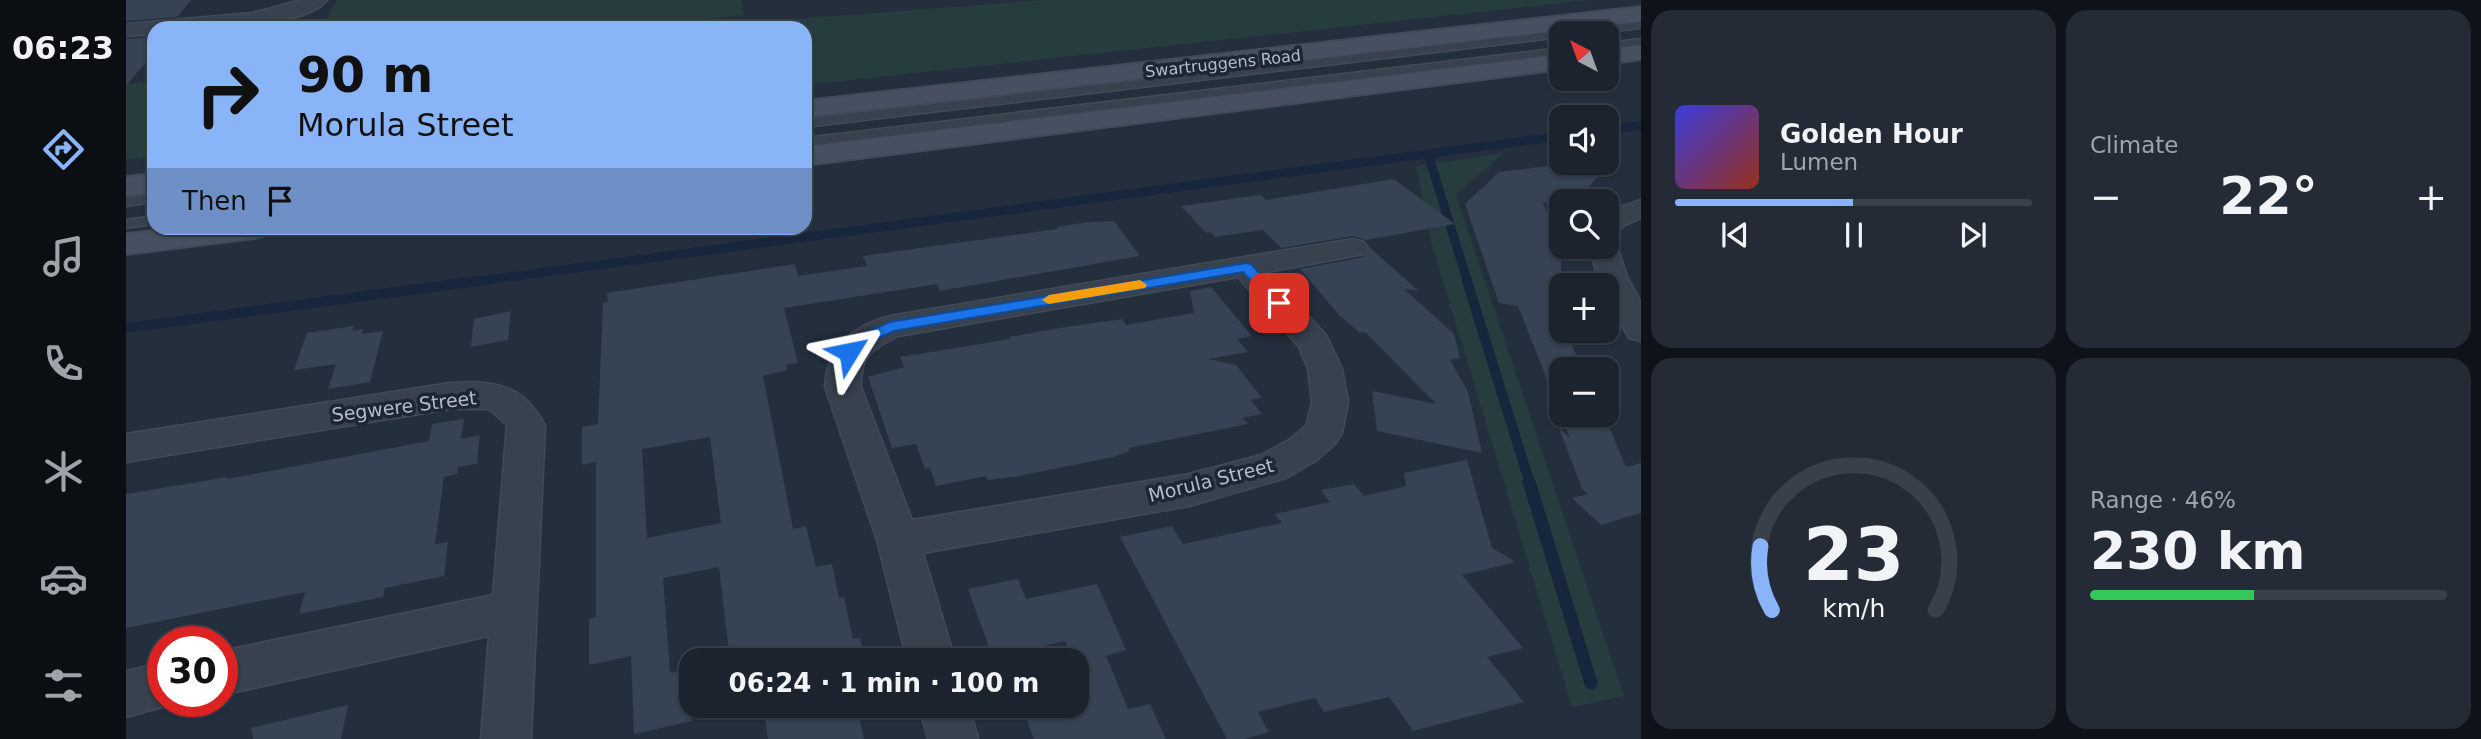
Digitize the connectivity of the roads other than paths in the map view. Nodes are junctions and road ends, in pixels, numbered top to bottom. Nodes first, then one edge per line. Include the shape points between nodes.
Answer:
1 (317, 0) edge
2 (1641, 15) edge
3 (211, 21) edge
4 (1641, 25) edge
5 (147, 28) edge
6 (1619, 28) edge
7 (126, 30) edge
8 (1549, 35) edge
9 (1641, 42) edge
10 (1619, 45) edge
11 (1549, 52) edge
12 (1641, 52) edge
13 (1619, 55) edge
14 (1549, 63) edge
15 (812, 108) edge
16 (812, 122) edge
17 (812, 141) edge
18 (812, 155) edge
19 (147, 184) edge
20 (126, 186) edge
21 (147, 199) edge
22 (126, 202) edge
23 (1641, 208) edge
24 (1619, 217) edge
25 (147, 221) edge
26 (126, 224) edge
27 (198, 235) edge
28 (126, 244) edge
29 (1353, 248) dead end
30 (1606, 259) edge
31 (1246, 267) junction
32 (1641, 330) edge
33 (126, 448) edge
34 (898, 540) junction
35 (513, 611) junction
36 (928, 648) edge
37 (238, 670) edge
38 (147, 689) edge
39 (126, 694) edge
40 (947, 718) edge
41 (506, 739) edge
42 (953, 739) edge

1 - 3 street via 268,15
2 - 15 main road, Swartruggens Road
4 - 6 lane
5 - 7 street
8 - 16 lane
9 - 10 lane
11 - 17 lane
12 - 13 main road
14 - 18 main road
19 - 20 main road
21 - 22 lane
23 - 24 street
25 - 26 lane
27 - 28 main road
29 - 31 street
30 - 32 street
31 - 34 street via 914,322 865,339 849,352 843,387
31 - 34 street, Morula Street via 1314,343 1325,369 1330,402 1323,433 1303,450 1272,467 1189,490
33 - 35 street, Segwere Street via 450,396 480,394 504,400 520,411 526,425
34 - 36 street
35 - 37 street
35 - 41 street, Segwere Street
38 - 39 street
40 - 42 street

